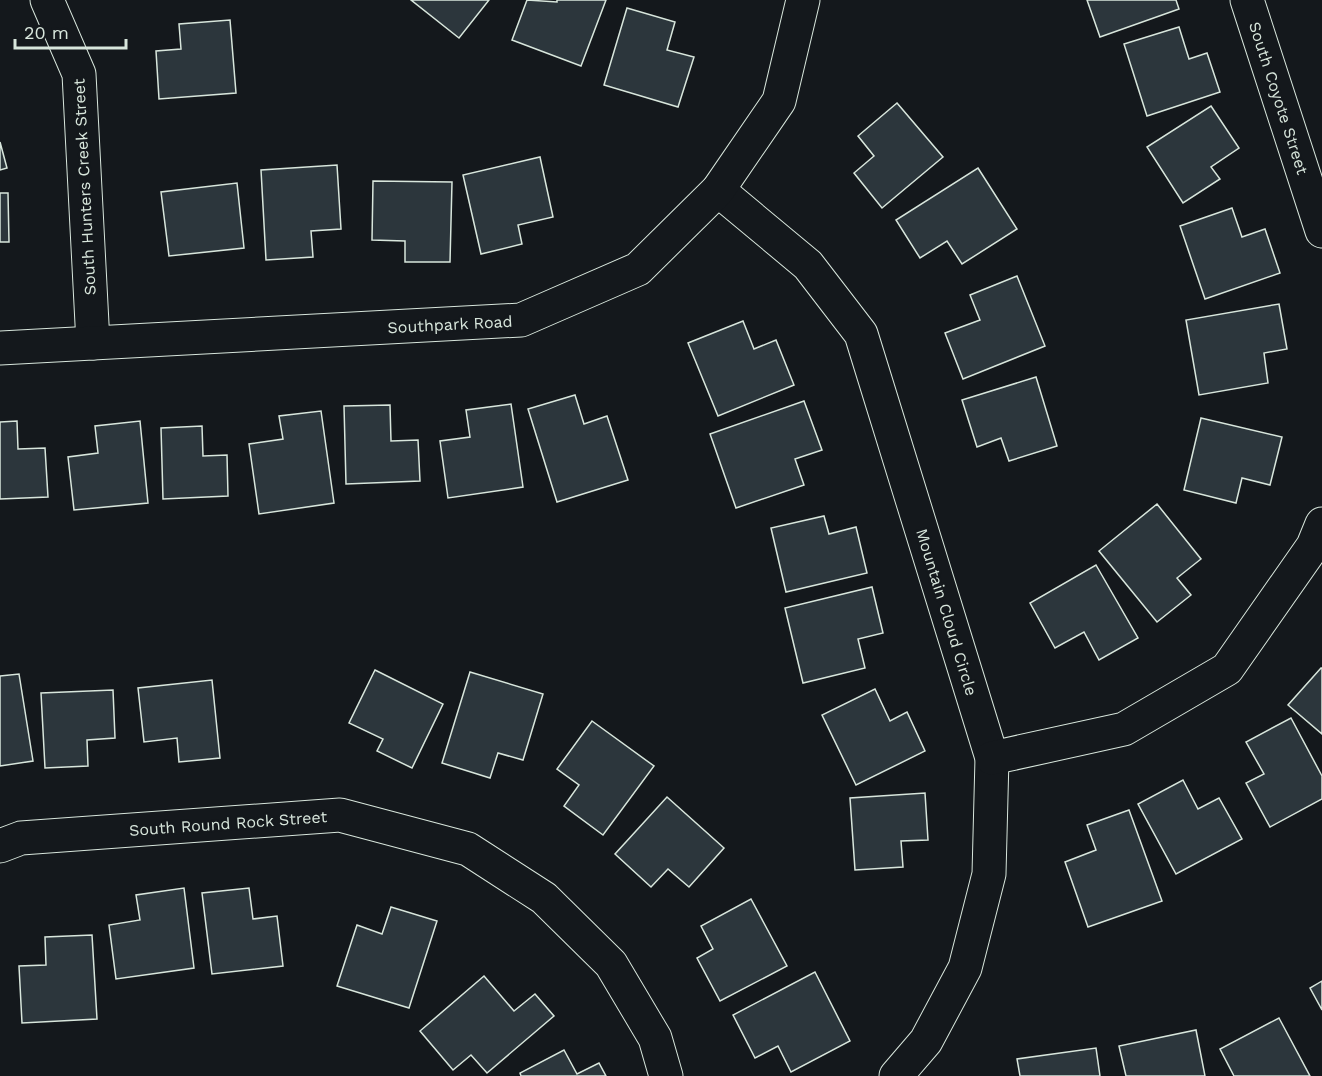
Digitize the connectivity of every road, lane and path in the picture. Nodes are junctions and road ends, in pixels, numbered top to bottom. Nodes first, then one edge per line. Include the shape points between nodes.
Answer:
1 (47, 0) edge
2 (804, 0) edge
3 (1247, 0) edge
4 (718, 190) junction
5 (1322, 231) edge
6 (93, 343) junction
7 (0, 348) edge
8 (1322, 524) edge
9 (992, 758) junction
10 (0, 846) edge
11 (666, 1076) edge
12 (896, 1076) edge

1 - 6 street, South Hunters Creek Street via 79,74
2 - 4 street, Southpark Road via 779,101
3 - 5 street, South Coyote Street
4 - 6 street, Southpark Road via 638,269 521,320
4 - 9 street, Mountain Cloud Circle via 808,265 861,334
6 - 7 street, Southpark Road
8 - 9 street via 1313,546 1227,669 1124,729
9 - 12 street, Mountain Cloud Circle via 988,874 965,968 926,1041
10 - 11 street, South Round Rock Street via 21,838 340,815 468,849 544,898 611,964 655,1038

